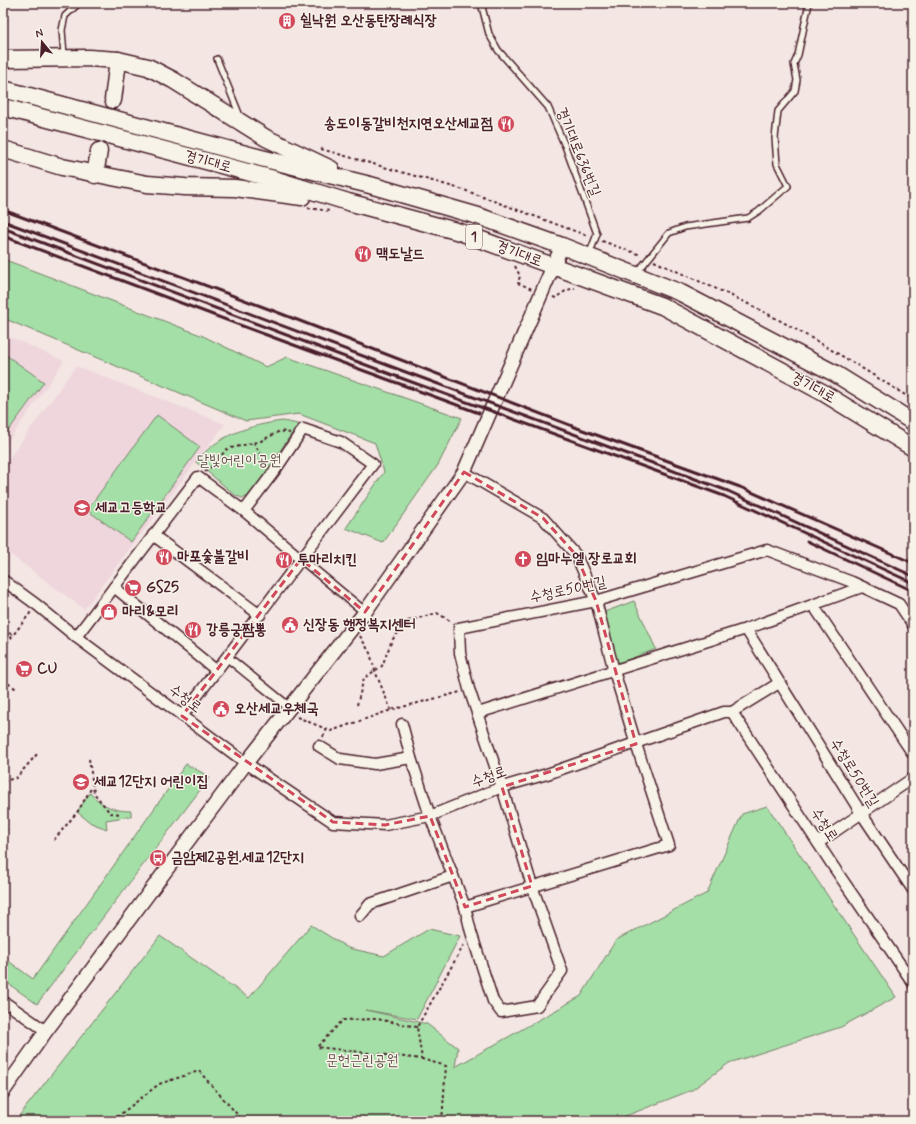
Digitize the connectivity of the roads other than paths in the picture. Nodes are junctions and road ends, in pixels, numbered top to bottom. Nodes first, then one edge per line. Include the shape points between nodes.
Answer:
1 (79, 3) edge
2 (481, 3) edge
3 (809, 3) edge
4 (64, 58) junction
5 (3, 59) edge
6 (217, 59) dead end
7 (118, 60) junction
8 (3, 89) edge
9 (113, 100) dead end
10 (3, 108) edge
11 (244, 124) junction
12 (3, 149) edge
13 (99, 151) dead end
14 (95, 175) junction
15 (355, 181) junction
16 (342, 207) junction
17 (562, 246) junction
18 (588, 256) junction
19 (552, 267) junction
20 (635, 275) junction
21 (913, 422) edge
22 (913, 448) edge
23 (464, 472) junction
24 (244, 511) junction
25 (153, 535) junction
26 (302, 559) junction
27 (3, 580) edge
28 (114, 587) junction
29 (862, 587) junction
30 (596, 601) junction
31 (813, 605) junction
32 (365, 612) junction
33 (260, 615) junction
34 (913, 625) edge
35 (746, 629) junction
36 (76, 637) junction
37 (228, 657) junction
38 (217, 671) junction
39 (614, 671) junction
40 (780, 683) junction
41 (288, 710) junction
42 (732, 712) junction
43 (478, 714) junction
44 (182, 716) junction
45 (402, 724) dead end
46 (636, 744) junction
47 (319, 746) dead end
48 (913, 754) edge
49 (411, 758) junction
50 (246, 763) junction
51 (913, 778) edge
52 (502, 787) junction
53 (861, 813) junction
54 (430, 816) junction
55 (818, 843) junction
56 (453, 876) junction
57 (532, 886) junction
58 (913, 890) edge
59 (465, 907) junction
60 (360, 916) dead end
61 (913, 983) edge
62 (3, 1001) edge
63 (46, 1031) junction
64 (3, 1092) edge

1 - 4 lane via 65,16 62,30
2 - 18 lane, 경기대로636번길 via 489,34 498,50 548,107 565,146 597,234
3 - 20 lane via 794,64 797,80 795,91 778,111 775,138 778,164 788,186 748,218 668,233
4 - 5 main road
4 - 7 main road
6 - 11 lane
7 - 9 main road
7 - 11 main road via 148,67
8 - 15 main road, 경기대로 / 1
10 - 16 main road, 경기대로 / 1 via 270,178
11 - 15 main road via 266,138
12 - 14 main road
13 - 14 main road
14 - 16 main road via 147,184 282,193
15 - 17 main road, 경기대로 / 1 via 478,216
16 - 19 main road, 경기대로 / 1 via 460,232
17 - 18 main road, 경기대로 / 1
17 - 19 street
18 - 20 main road, 경기대로 / 1
19 - 22 main road, 경기대로 / 1 via 662,306 822,392
19 - 23 street
20 - 21 main road, 경기대로 / 1 via 681,294 834,373
23 - 30 street via 543,518 576,555
23 - 32 street
24 - 25 street via 198,477
24 - 26 street
24 - 26 street via 303,429 341,442 373,464
25 - 28 street
25 - 33 street
26 - 32 street
26 - 33 street
27 - 36 street, 수청로 via 37,604
28 - 36 street
28 - 38 street
29 - 30 street, 수청로50번길 via 767,550
29 - 31 street
29 - 34 street, 수청로50번길 via 899,604
30 - 39 street
30 - 43 street, 수청로50번길 via 459,628 460,653
31 - 35 street
31 - 48 street
32 - 41 street
33 - 37 street
35 - 39 street
35 - 40 street, 수청로50번길
36 - 44 street, 수청로
37 - 38 street
37 - 41 street
38 - 44 street
39 - 43 street
39 - 46 street
40 - 42 street
40 - 53 street, 수청로50번길
41 - 50 street
42 - 46 street, 수청로 via 724,712
42 - 55 street, 수청로
43 - 52 street
44 - 50 street, 수청로
45 - 49 street
46 - 52 street, 수청로
46 - 57 street via 669,846
47 - 49 street via 340,759 374,764
49 - 54 street
50 - 54 street, 수청로 via 333,822 384,825
50 - 63 street
51 - 53 street
52 - 54 street, 수청로
52 - 57 street
53 - 55 street
53 - 58 street, 수청로50번길
54 - 56 street
55 - 61 street, 수청로
56 - 59 street
56 - 60 street via 370,904
57 - 59 street
57 - 59 street via 562,972 537,1006 501,1012 493,1002
62 - 63 street
63 - 64 street

